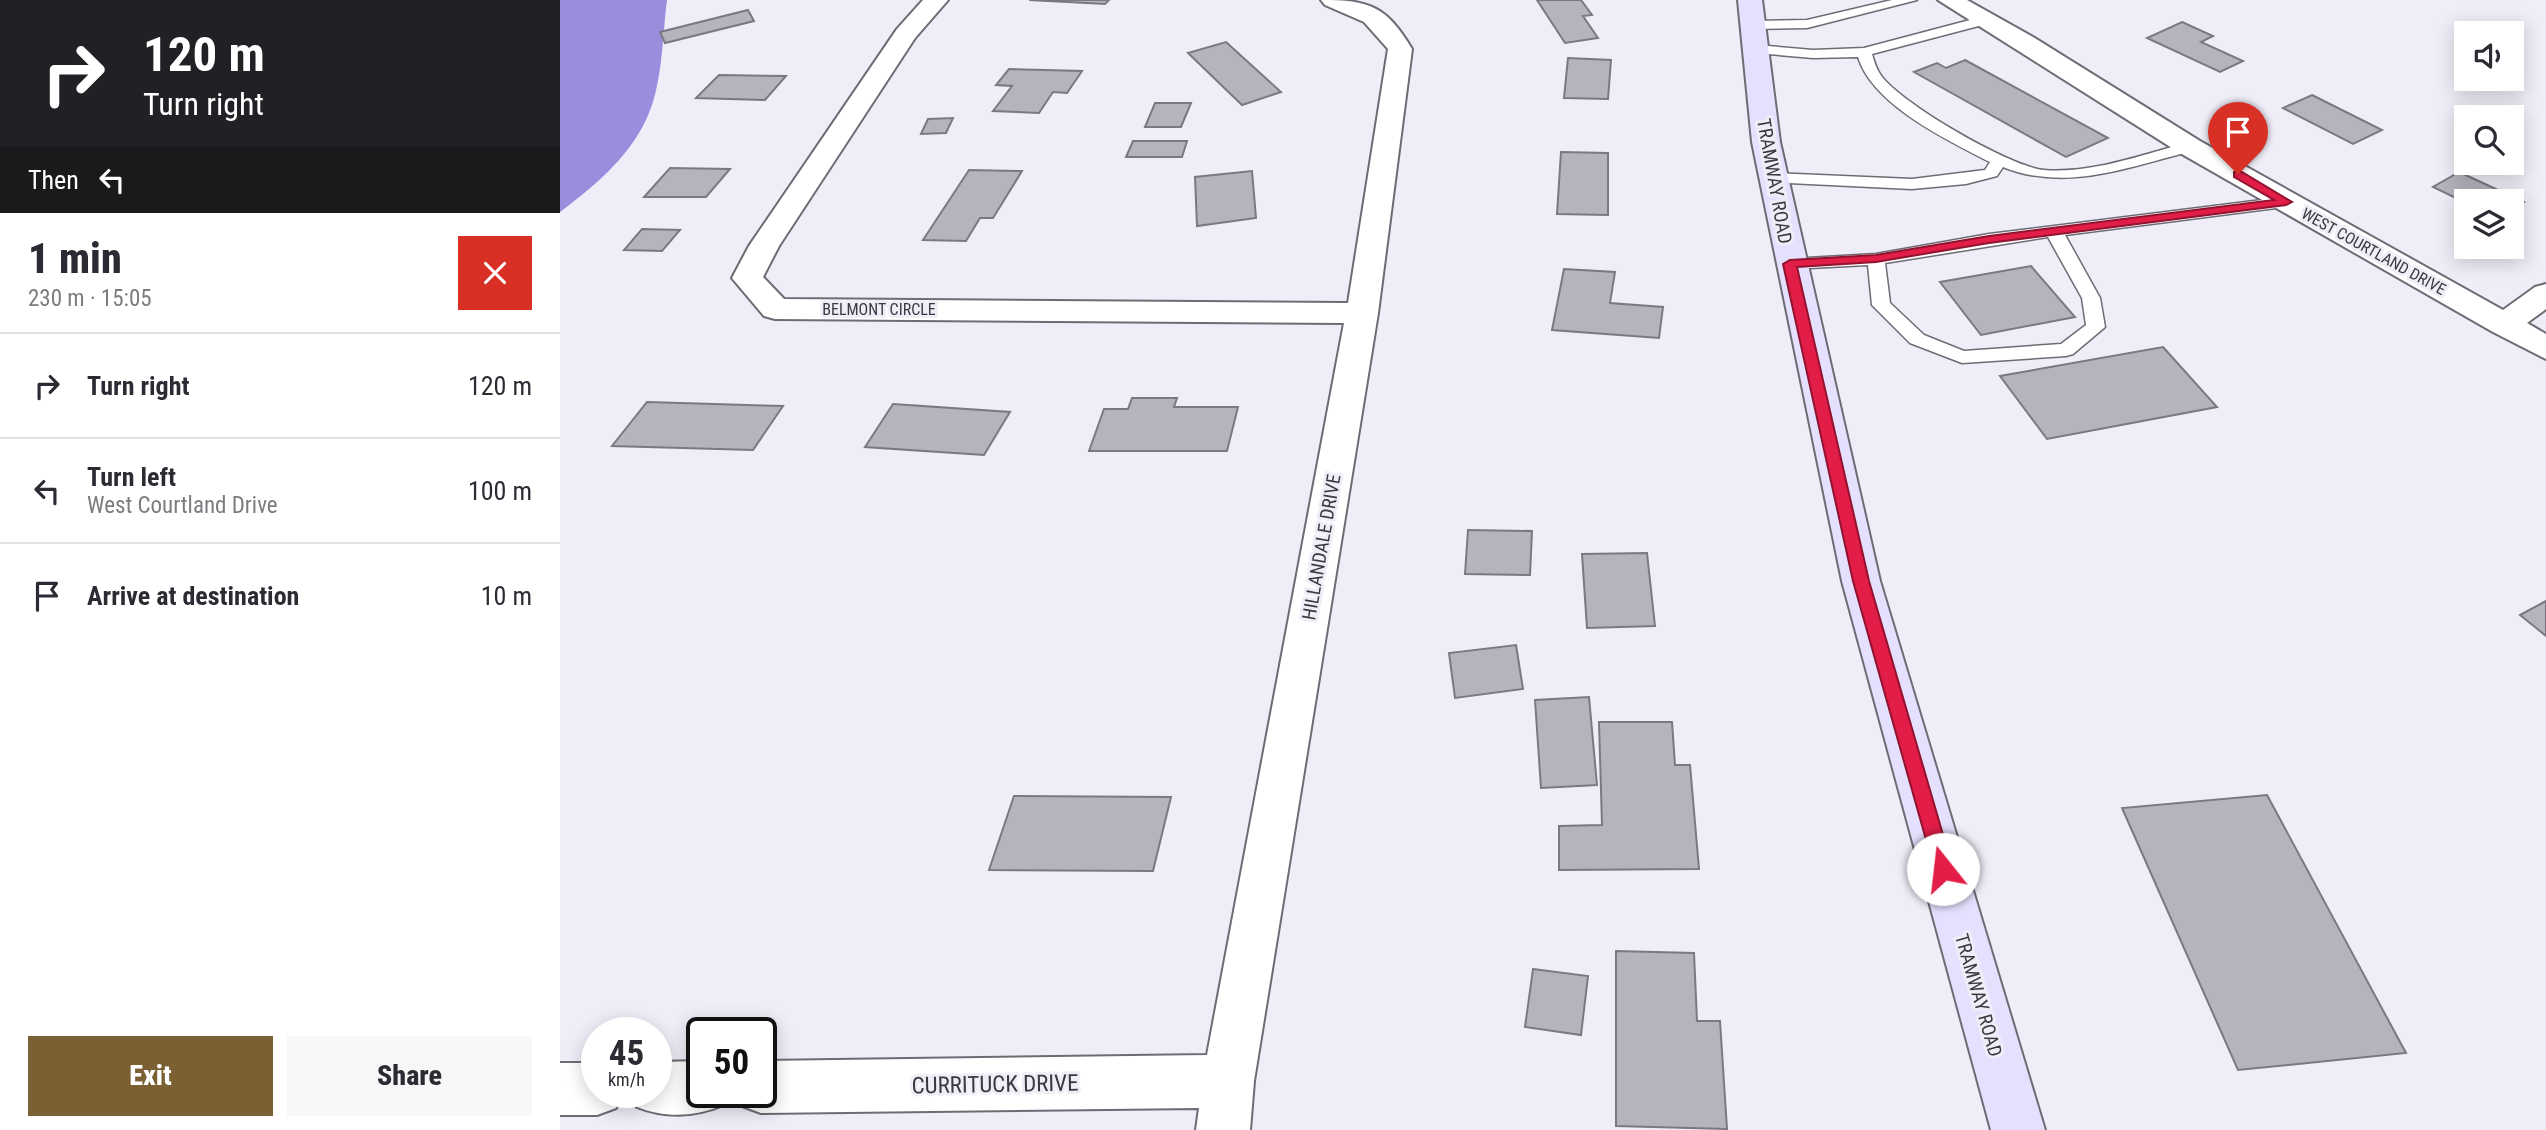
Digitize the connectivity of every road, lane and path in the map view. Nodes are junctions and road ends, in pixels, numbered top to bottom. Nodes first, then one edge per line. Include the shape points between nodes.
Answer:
1 (936, 0) edge
2 (1333, 0) edge
3 (1910, 0) edge
4 (1951, 0) edge
5 (1875, 9) junction
6 (1984, 20) junction
7 (1753, 25) edge
8 (1919, 36) junction
9 (1864, 52) junction
10 (2190, 147) junction
11 (1998, 162) junction
12 (1773, 178) junction
13 (2286, 202) junction
14 (2054, 231) junction
15 (1876, 258) junction
16 (1790, 264) junction
17 (2546, 294) edge
18 (1362, 313) junction
19 (2504, 325) junction
20 (2546, 348) edge
21 (777, 1088) edge
22 (560, 1089) edge
23 (581, 1089) edge
24 (1226, 1106) edge
25 (2018, 1130) edge

1 - 18 street, BELMONT CIRCLE via 906,34 747,278 775,309
2 - 18 street, HILLANDALE DRIVE via 1358,7 1388,27 1400,49
3 - 5 lane
4 - 6 street, WEST COURTLAND DRIVE
5 - 7 lane via 1807,24
5 - 8 lane
6 - 8 lane
6 - 10 street, WEST COURTLAND DRIVE
7 - 9 lane via 1813,54
7 - 12 main road, TRAMWAY ROAD
8 - 9 lane
9 - 11 lane via 1874,78 1901,101
10 - 11 lane via 2041,175
10 - 13 street, WEST COURTLAND DRIVE
11 - 12 lane via 1992,173 1966,181 1868,183
12 - 16 main road, TRAMWAY ROAD
13 - 14 lane
13 - 19 street, WEST COURTLAND DRIVE
14 - 15 lane
14 - 15 lane via 2091,298 2096,327 2066,350 1962,357 1917,339 1881,305
15 - 16 lane
16 - 25 main road, TRAMWAY ROAD via 1861,581
17 - 19 street
18 - 24 street, HILLANDALE DRIVE
19 - 20 street, WEST COURTLAND DRIVE
21 - 24 street, CURRITUCK DRIVE
22 - 23 street

